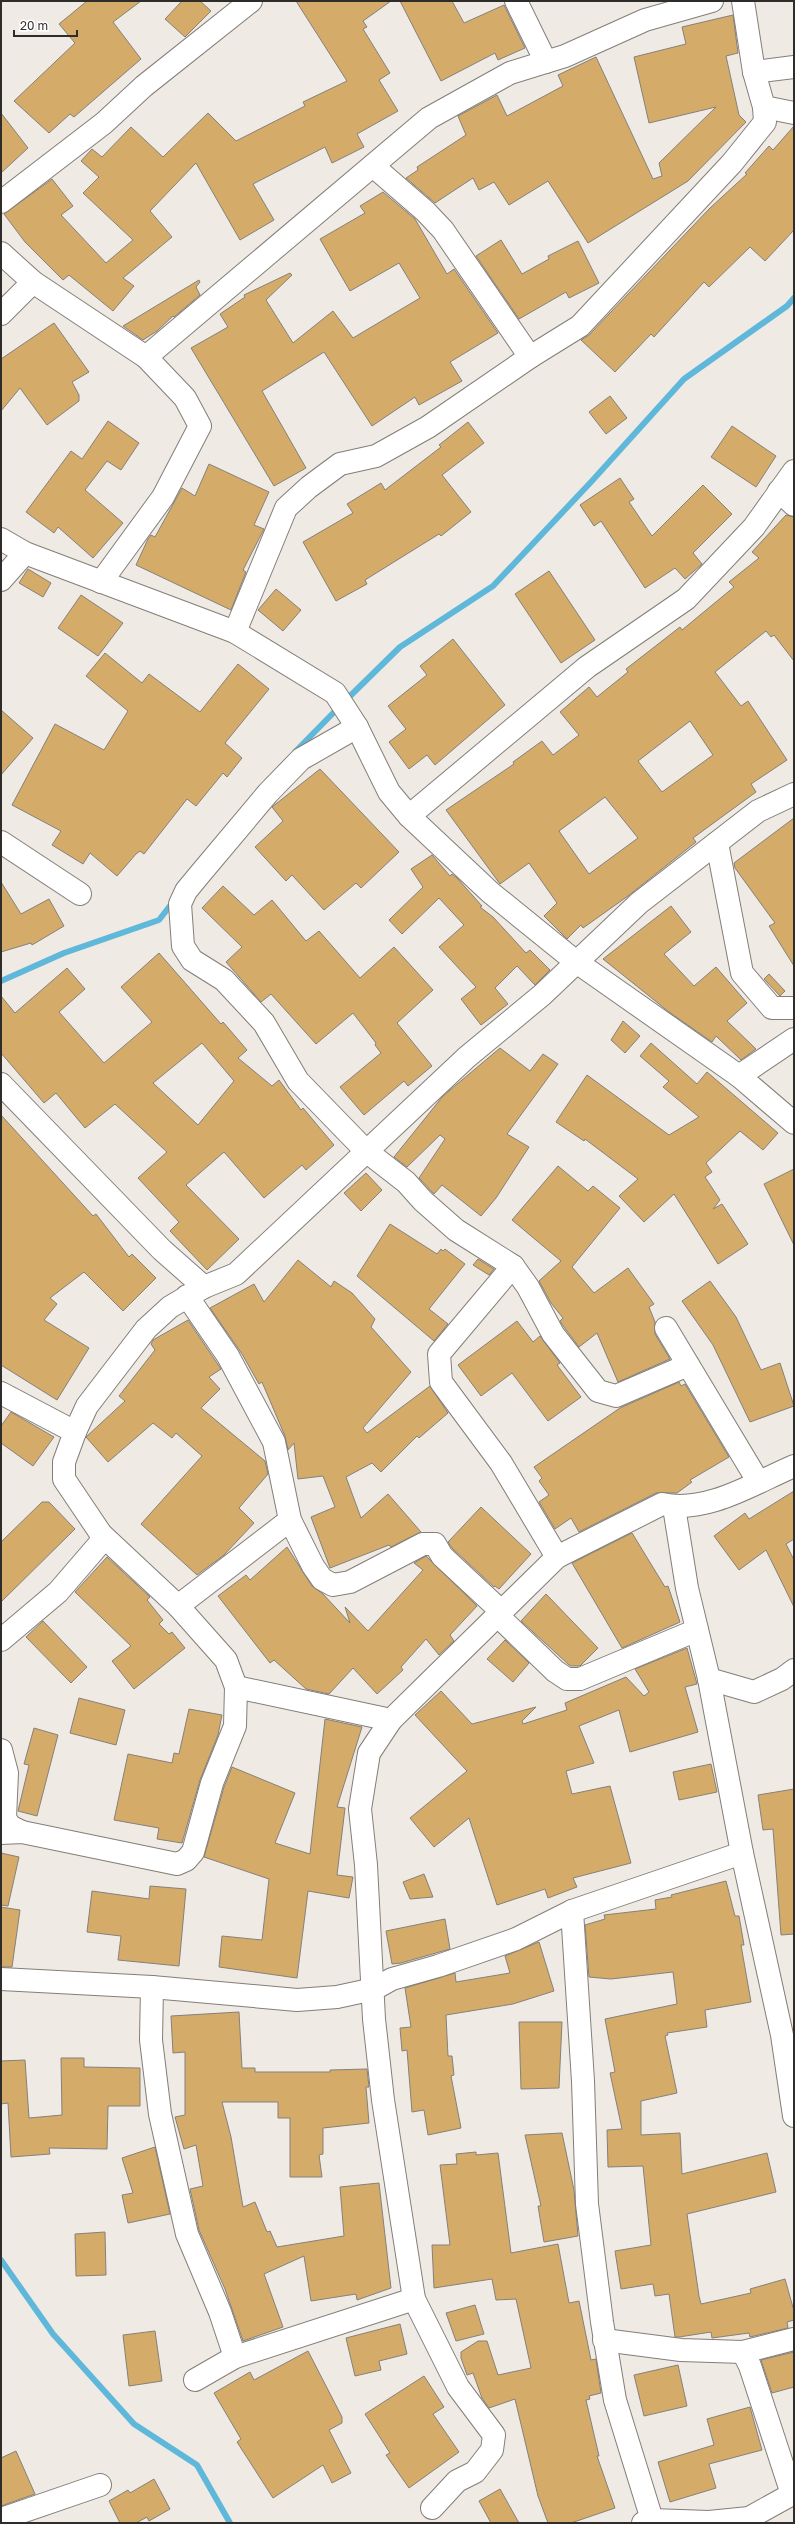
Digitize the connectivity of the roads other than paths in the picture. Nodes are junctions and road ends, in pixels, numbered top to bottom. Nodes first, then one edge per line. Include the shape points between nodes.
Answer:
1 (251, 1) edge
2 (516, 1) edge
3 (712, 1) edge
4 (743, 1) edge
5 (546, 62) junction
6 (794, 67) edge
7 (754, 72) junction
8 (764, 107) junction
9 (794, 113) edge
10 (373, 166) junction
11 (1, 202) edge
12 (1, 253) edge
13 (33, 282) junction
14 (1, 314) edge
15 (530, 357) junction
16 (146, 358) junction
17 (794, 471) edge
18 (786, 498) edge
19 (1, 539) edge
20 (25, 553) junction
21 (1, 580) edge
22 (101, 582) junction
23 (235, 632) junction
24 (357, 727) junction
25 (794, 794) edge
26 (409, 816) junction
27 (1, 842) edge
28 (717, 843) junction
29 (80, 894) dead end
30 (575, 961) junction
31 (794, 1008) edge
32 (794, 1039) edge
33 (739, 1076) junction
34 (1, 1084) edge
35 (794, 1123) edge
36 (366, 1151) junction
37 (513, 1266) junction
38 (196, 1291) junction
39 (666, 1328) dead end
40 (688, 1365) junction
41 (1, 1393) edge
42 (75, 1432) junction
43 (794, 1466) edge
44 (758, 1481) junction
45 (674, 1507) junction
46 (290, 1520) junction
47 (101, 1534) junction
48 (557, 1557) junction
49 (178, 1606) junction
50 (499, 1613) junction
51 (697, 1630) junction
52 (1, 1640) edge
53 (794, 1670) edge
54 (709, 1679) junction
55 (236, 1687) junction
56 (391, 1720) junction
57 (1, 1750) edge
58 (12, 1832) edge
59 (742, 1852) junction
60 (572, 1911) junction
61 (1, 1979) edge
62 (152, 1987) junction
63 (374, 1989) junction
64 (794, 2116) edge
65 (414, 2299) junction
66 (794, 2339) edge
67 (604, 2340) junction
68 (743, 2352) junction
69 (235, 2357) junction
70 (195, 2380) dead end
71 (100, 2485) dead end
72 (793, 2494) edge
73 (432, 2508) dead end
74 (1, 2519) edge
75 (649, 2522) edge

1 - 11 street via 144,86 104,124
2 - 5 street
3 - 5 street via 645,20
4 - 7 street
5 - 10 street via 510,73 429,118
6 - 7 street
7 - 8 street
8 - 9 street
8 - 15 street via 765,122 732,163 580,326
10 - 15 street via 443,230
10 - 16 street
12 - 13 street
13 - 14 street
13 - 16 street
15 - 23 street via 428,427 376,456 340,464 286,508
16 - 22 street via 185,398 200,426 163,497
17 - 18 street
18 - 26 street via 754,527 686,599 587,667
19 - 20 street
20 - 21 street
20 - 22 street
22 - 23 street
23 - 24 street via 335,694
24 - 26 street via 389,792
24 - 36 street via 301,759 268,792 186,891 180,904 183,946 192,960 224,980 264,1023 298,1081
25 - 28 street via 758,811
26 - 30 street via 491,893
27 - 29 street
28 - 30 street via 640,903
28 - 31 street via 742,973 772,1008
30 - 33 street
30 - 36 street via 542,995 467,1057
32 - 33 street
33 - 35 street
34 - 38 street via 162,1250
36 - 37 street via 406,1182 456,1230
36 - 38 street via 236,1274
37 - 40 street via 528,1287 553,1334 598,1391 616,1396
37 - 48 street via 439,1354 441,1382 501,1464
38 - 42 street via 146,1328 87,1406
38 - 46 street via 274,1442
39 - 40 street
40 - 44 street
41 - 42 street
42 - 47 street via 64,1462 64,1479
43 - 44 street
44 - 45 street via 712,1502
45 - 48 street via 662,1504
45 - 51 street via 687,1588
46 - 49 street
46 - 50 street via 313,1566 322,1579 333,1585 350,1582 423,1544 435,1544 442,1556
47 - 49 street
47 - 52 street via 101,1542 58,1592
48 - 50 street
49 - 55 street via 226,1660
50 - 51 street via 554,1671 567,1679 580,1679
50 - 56 street
51 - 54 street
53 - 54 street via 782,1679 754,1692
54 - 59 street
55 - 56 street
55 - 58 street via 235,1726 212,1783 193,1852 186,1860 177,1864
56 - 63 street via 369,1753 360,1809
57 - 58 street via 7,1773 5,1818
59 - 60 street
59 - 64 street via 782,2035
60 - 63 street via 516,1939 392,1979
60 - 67 street via 583,2081 587,2204
61 - 62 street
62 - 63 street via 297,2000 338,1997
62 - 69 street via 151,2040 160,2114 187,2234 220,2312
63 - 65 street via 374,2019 383,2100
65 - 69 street
65 - 73 street via 458,2387 494,2435 492,2450 475,2472 457,2481
66 - 68 street
67 - 68 street via 681,2350
67 - 75 street via 615,2400
68 - 72 street
69 - 70 street
71 - 74 street
72 - 75 street via 749,2518 709,2522

